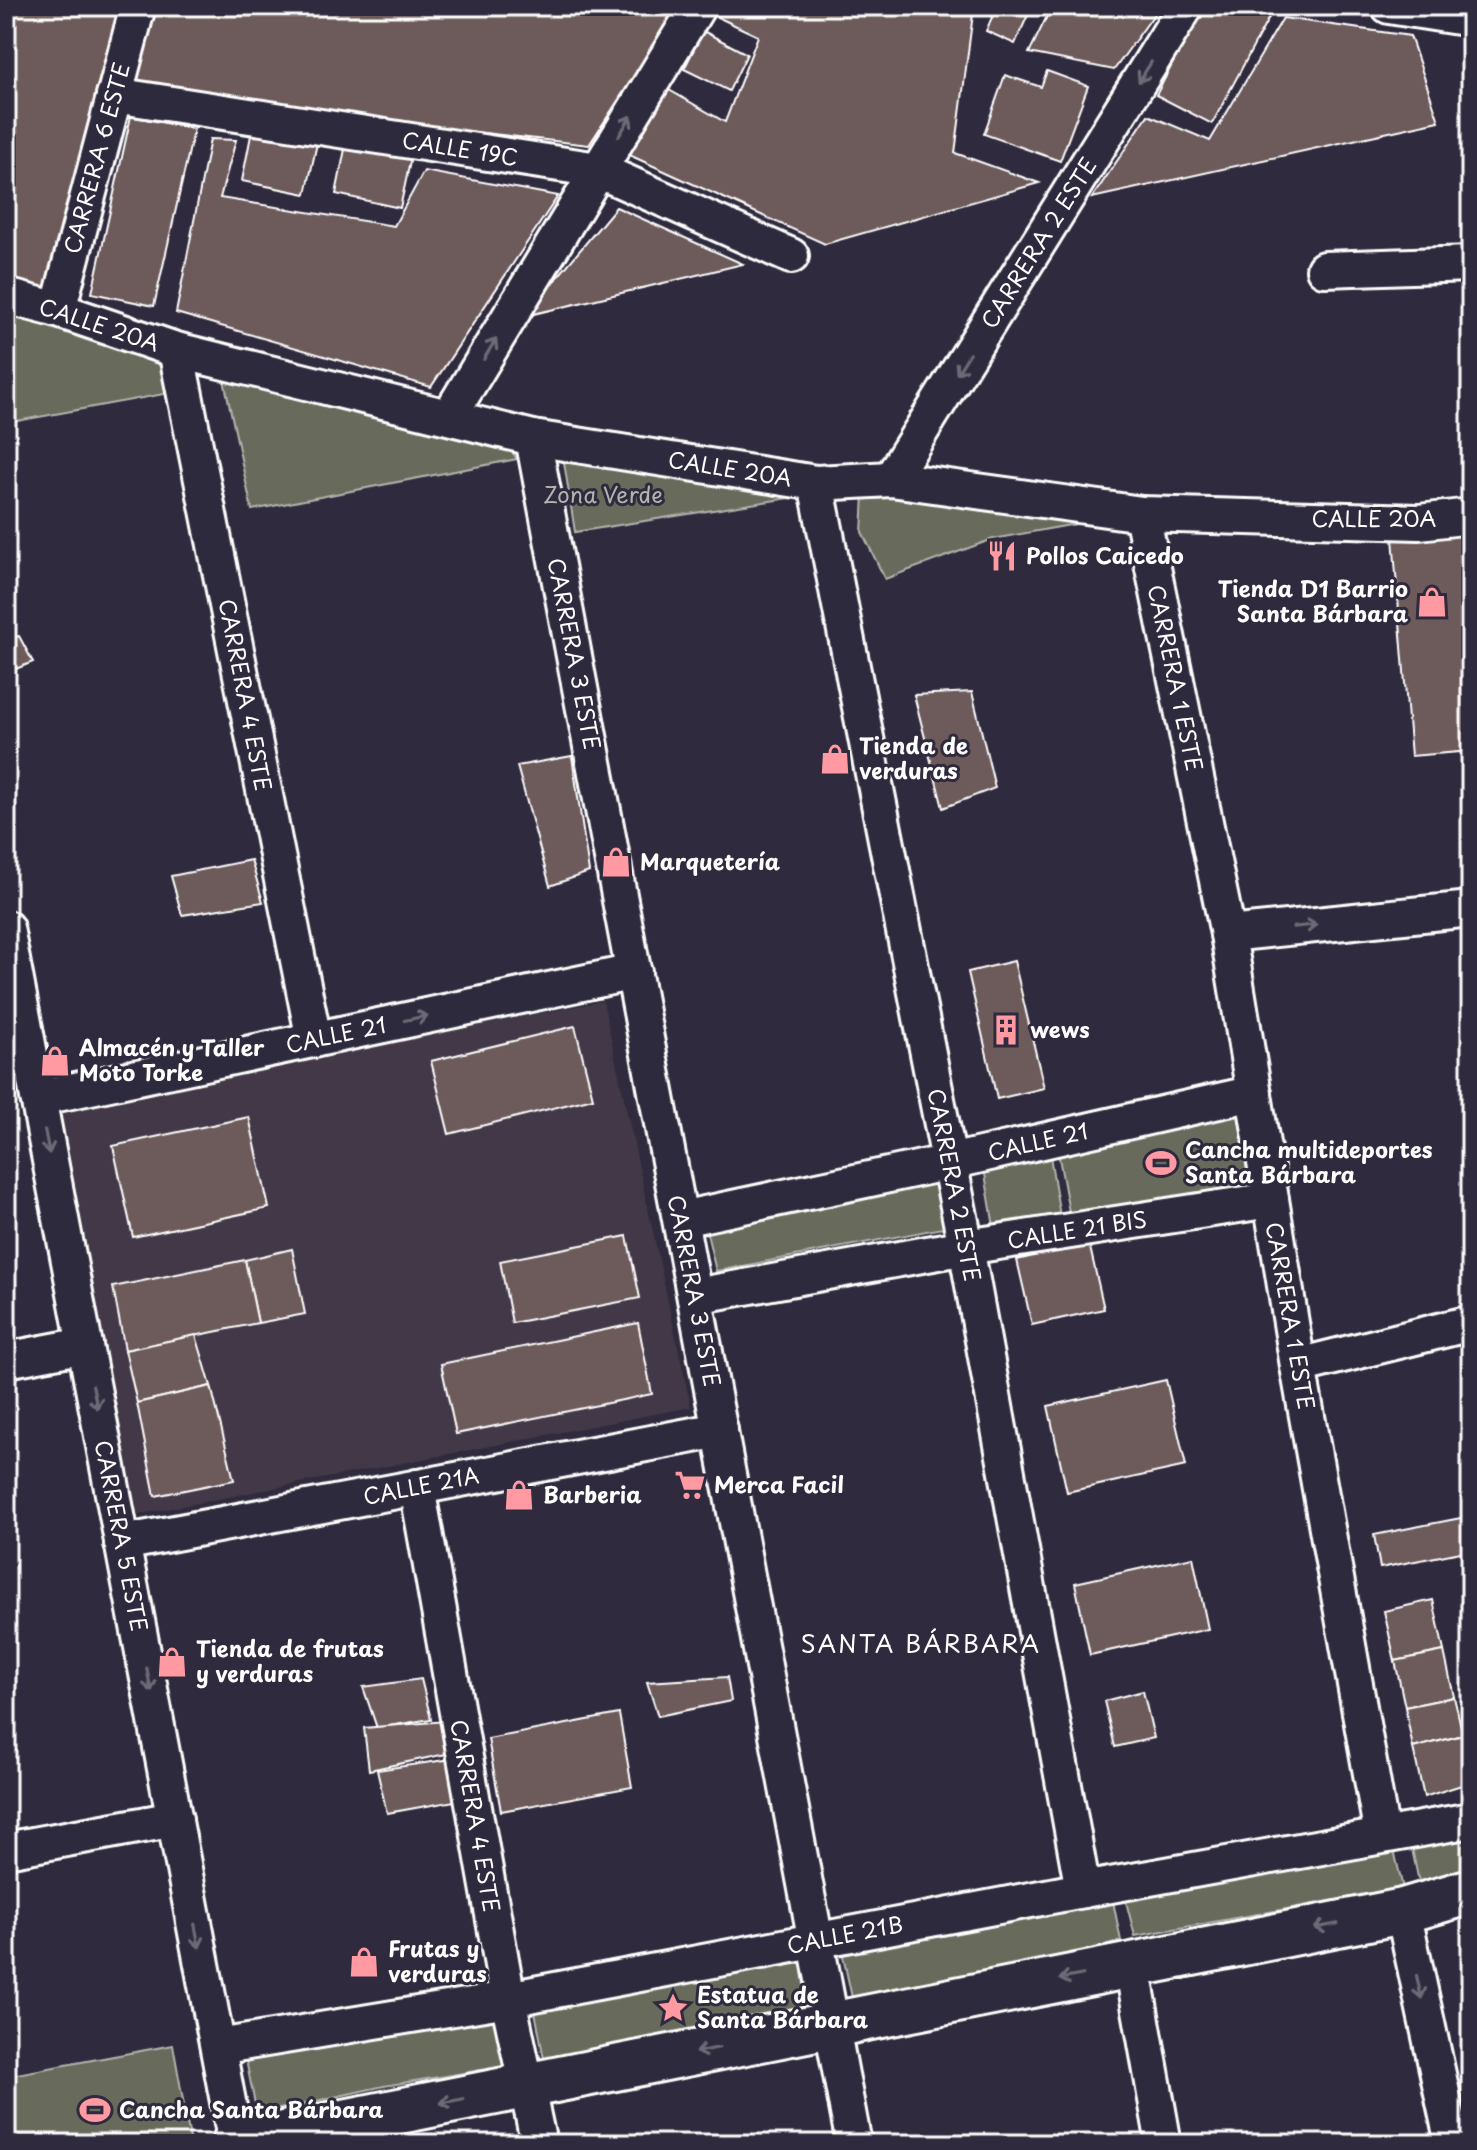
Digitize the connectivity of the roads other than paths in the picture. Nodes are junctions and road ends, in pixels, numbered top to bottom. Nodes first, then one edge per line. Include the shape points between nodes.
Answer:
1 (138, 6) edge
2 (698, 6) edge
3 (1186, 6) edge
4 (1389, 6) edge
5 (1471, 19) edge
6 (114, 95) junction
7 (598, 170) junction
8 (791, 256) dead end
9 (1471, 264) edge
10 (1324, 269) dead end
11 (6, 296) edge
12 (58, 310) junction
13 (176, 350) junction
14 (450, 415) junction
15 (533, 438) junction
16 (891, 479) junction
17 (816, 483) junction
18 (1142, 514) junction
19 (1471, 516) edge
20 (1471, 909) edge
21 (6, 928) edge
22 (1228, 934) junction
23 (634, 972) junction
24 (314, 1040) junction
25 (1254, 1093) junction
26 (38, 1098) junction
27 (950, 1162) junction
28 (1271, 1200) junction
29 (681, 1219) junction
30 (966, 1247) junction
31 (695, 1296) junction
32 (1471, 1323) edge
33 (85, 1345) junction
34 (6, 1360) edge
35 (1298, 1366) junction
36 (720, 1430) junction
37 (417, 1487) junction
38 (122, 1543) junction
39 (175, 1819) junction
40 (1471, 1820) edge
41 (1382, 1835) junction
42 (6, 1850) edge
43 (1083, 1890) junction
44 (1471, 1891) edge
45 (1403, 1911) junction
46 (816, 1941) junction
47 (1132, 1965) junction
48 (508, 1999) junction
49 (832, 2025) junction
50 (218, 2047) junction
51 (526, 2086) junction
52 (235, 2144) edge
53 (539, 2144) edge
54 (854, 2144) edge
55 (1164, 2144) edge
56 (1453, 2144) edge

1 - 6 street, CARRERA 6 ESTE
7 -> 2 street
3 -> 16 street, CARRERA 2 ESTE
4 - 5 street
6 - 7 street, CALLE 19C
6 - 12 street, CARRERA 6 ESTE
7 - 8 street, CALLE 19C
14 -> 7 street
9 - 10 street
11 - 12 street, CALLE 20A
12 - 13 street, CALLE 20A
13 - 14 street, CALLE 20A
13 - 24 street, CARRERA 4 ESTE
14 - 15 street, CALLE 20A
15 - 17 street, CALLE 20A
15 - 23 street, CARRERA 3 ESTE
16 - 17 street, CALLE 20A
16 - 18 street, CALLE 20A
17 - 27 street, CARRERA 2 ESTE
18 - 19 street, CALLE 20A via 1419,522
18 - 22 street, CARRERA 1 ESTE
22 -> 20 street
21 - 26 street, CARRERA 5 ESTE
22 - 25 street, CARRERA 1 ESTE
24 -> 23 street, CALLE 21
23 - 29 street, CARRERA 3 ESTE
24 - 26 street, CALLE 21
25 - 27 street, CALLE 21
25 - 28 street, CARRERA 1 ESTE
26 -> 33 street, CARRERA 5 ESTE
27 - 29 street, CALLE 21
27 - 30 street, CARRERA 2 ESTE
28 - 30 street, CALLE 21 BIS
28 - 35 street, CARRERA 1 ESTE
29 - 31 street, CARRERA 3 ESTE
30 - 31 street, CALLE 21 BIS
30 - 43 street, CARRERA 2 ESTE
31 - 36 street, CARRERA 3 ESTE
32 - 35 street
33 - 34 street
33 -> 38 street, CARRERA 5 ESTE
35 - 41 street, CARRERA 1 ESTE
36 - 37 street, CALLE 21A
36 - 46 street, CARRERA 3 ESTE
37 - 38 street, CALLE 21A
37 - 48 street, CARRERA 4 ESTE
38 -> 39 street, CARRERA 5 ESTE
39 - 42 street
39 -> 50 street, CARRERA 5 ESTE
40 - 41 street, CALLE 21B
41 - 43 street, CALLE 21B
43 - 46 street, CALLE 21B
44 - 45 street
45 -> 47 street
45 -> 56 street
46 - 48 street, CALLE 21B
46 - 49 street, CARRERA 3 ESTE
47 -> 49 street
47 - 55 street
48 - 50 street, CALLE 21B
48 - 51 street, CARRERA 4 ESTE
49 -> 51 street
49 - 54 street, CARRERA 3 ESTE
50 - 52 street, CARRERA 5 ESTE
51 -> 52 street
51 - 53 street, CARRERA 4 ESTE

